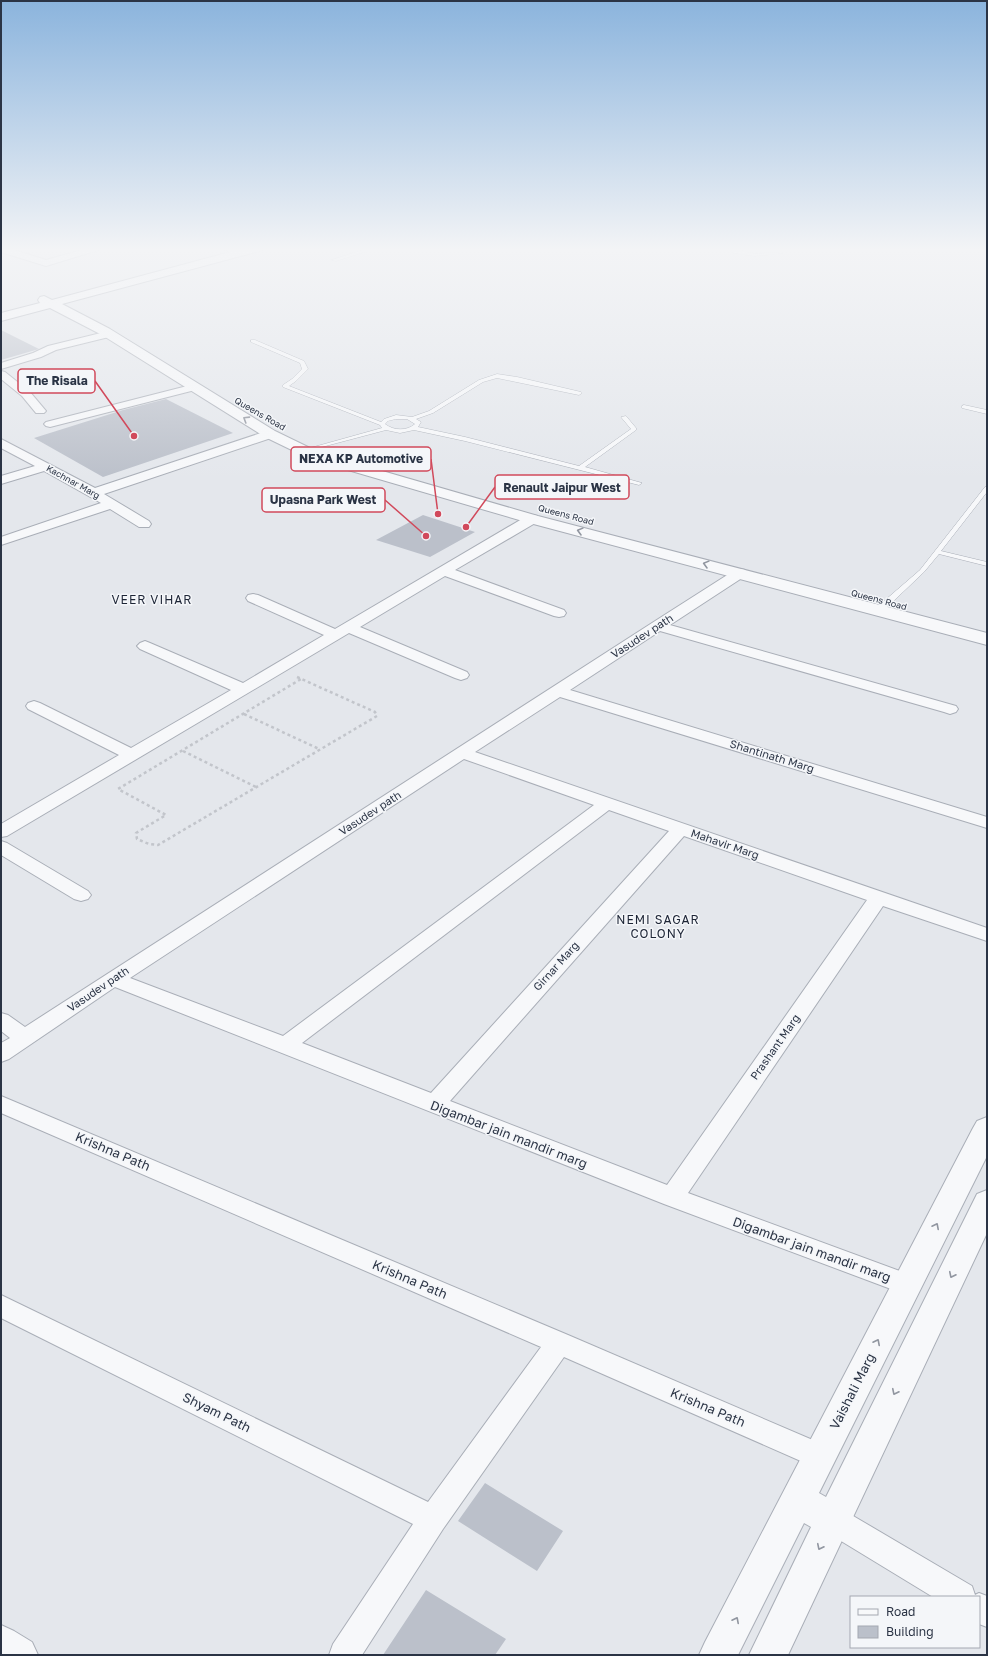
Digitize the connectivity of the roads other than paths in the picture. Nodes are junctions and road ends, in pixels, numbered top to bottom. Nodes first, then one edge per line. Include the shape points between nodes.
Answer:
1 (93, 325) edge
2 (101, 325) edge
3 (109, 334) junction
4 (253, 341) dead end
5 (1, 366) edge
6 (1, 374) edge
7 (195, 387) junction
8 (579, 393) dead end
9 (964, 407) dead end
10 (40, 411) dead end
11 (987, 412) edge
12 (624, 416) dead end
13 (412, 418) junction
14 (50, 424) dead end
15 (385, 426) junction
16 (414, 428) junction
17 (270, 434) junction
18 (1, 443) edge
19 (324, 447) junction
20 (305, 451) junction
21 (45, 467) junction
22 (580, 468) junction
23 (1, 480) edge
24 (639, 483) dead end
25 (987, 488) edge
26 (94, 494) junction
27 (111, 504) junction
28 (532, 519) junction
29 (144, 524) dead end
30 (1, 541) edge
31 (937, 552) junction
32 (987, 564) edge
33 (443, 571) junction
34 (740, 573) junction
35 (253, 598) dead end
36 (884, 606) junction
37 (559, 613) dead end
38 (657, 626) junction
39 (348, 627) junction
40 (987, 628) edge
41 (334, 634) junction
42 (987, 639) edge
43 (145, 646) dead end
44 (461, 675) dead end
45 (243, 689) junction
46 (557, 691) junction
47 (34, 706) dead end
48 (950, 709) dead end
49 (462, 753) junction
50 (131, 755) junction
51 (606, 804) junction
52 (987, 823) edge
53 (4, 826) edge
54 (681, 829) junction
55 (1, 847) edge
56 (81, 895) dead end
57 (879, 897) junction
58 (987, 935) edge
59 (113, 979) junction
60 (1, 1020) edge
61 (25, 1038) junction
62 (285, 1045) junction
63 (1, 1054) edge
64 (1, 1104) edge
65 (434, 1104) junction
66 (987, 1128) edge
67 (672, 1197) junction
68 (987, 1202) edge
69 (907, 1284) junction
70 (1, 1306) edge
71 (559, 1343) junction
72 (819, 1456) junction
73 (797, 1500) junction
74 (433, 1519) junction
75 (833, 1520) junction
76 (959, 1596) edge
77 (1, 1644) edge
78 (19, 1655) edge
79 (344, 1655) edge
80 (718, 1655) edge
81 (768, 1655) edge

1 - 3 street, Queens Road
2 - 19 street, Queens Road via 288,430
3 - 5 street via 52,348
3 - 7 street, Queens Road
4 - 15 lane via 302,362 305,369 285,386
6 - 10 street via 26,394
7 - 14 street
17 -> 7 street, Queens Road
8 - 13 lane via 497,376 481,381 430,412
9 - 11 lane
12 - 22 lane via 634,429
13 - 15 lane via 396,417 386,420
13 - 16 lane via 418,422
15 - 16 lane via 403,430
15 - 19 lane
16 - 22 lane
17 - 20 street, Queens Road
17 - 26 street
18 - 21 street, Kachnar Marg
19 - 20 lane
19 - 36 street, Queens Road via 368,463
20 - 28 street, Queens Road via 356,469
21 - 23 street
21 - 26 street, Kachnar Marg
22 - 24 lane
25 - 31 lane
26 - 27 street, Kachnar Marg
27 - 29 street, Kachnar Marg
27 - 30 street
28 - 33 street
34 -> 28 street, Queens Road
31 - 32 lane
31 - 36 lane via 922,571
33 - 37 street
33 - 39 street
34 - 36 street, Queens Road
34 - 38 street, Vasudev path
35 - 41 street
36 - 40 street, Queens Road
36 - 42 street, Queens Road
38 - 46 street, Vasudev path
38 - 48 street
39 - 41 street
39 - 44 street
41 - 45 street
43 - 45 street
45 - 50 street
46 - 49 street, Vasudev path
46 - 52 street, Shantinath Marg
47 - 50 street
49 - 51 street, Mahavir Marg
49 - 59 street, Vasudev path
50 - 53 street
51 - 54 street, Mahavir Marg
51 - 62 street
54 - 57 street, Mahavir Marg
54 - 65 street, Girnar Marg
55 - 56 street
57 - 58 street, Mahavir Marg
57 - 67 street, Prashant Marg
59 - 61 street, Vasudev path
59 - 62 street, Digambar jain mandir marg
60 - 61 street
61 - 63 street, Vasudev path
62 - 65 street, Digambar jain mandir marg
64 - 71 street, Krishna Path
65 - 67 street, Digambar jain mandir marg
69 -> 66 street, Vaishali Marg
67 - 69 street, Digambar jain mandir marg
68 -> 75 street
72 -> 69 street, Vaishali Marg
70 - 74 street, Shyam Path
71 - 72 street, Krishna Path
71 - 74 street
72 - 73 street, Vaishali Marg
73 - 75 street
80 -> 73 street, Vaishali Marg
74 - 79 street
75 - 76 street
75 -> 81 street
77 - 78 street

